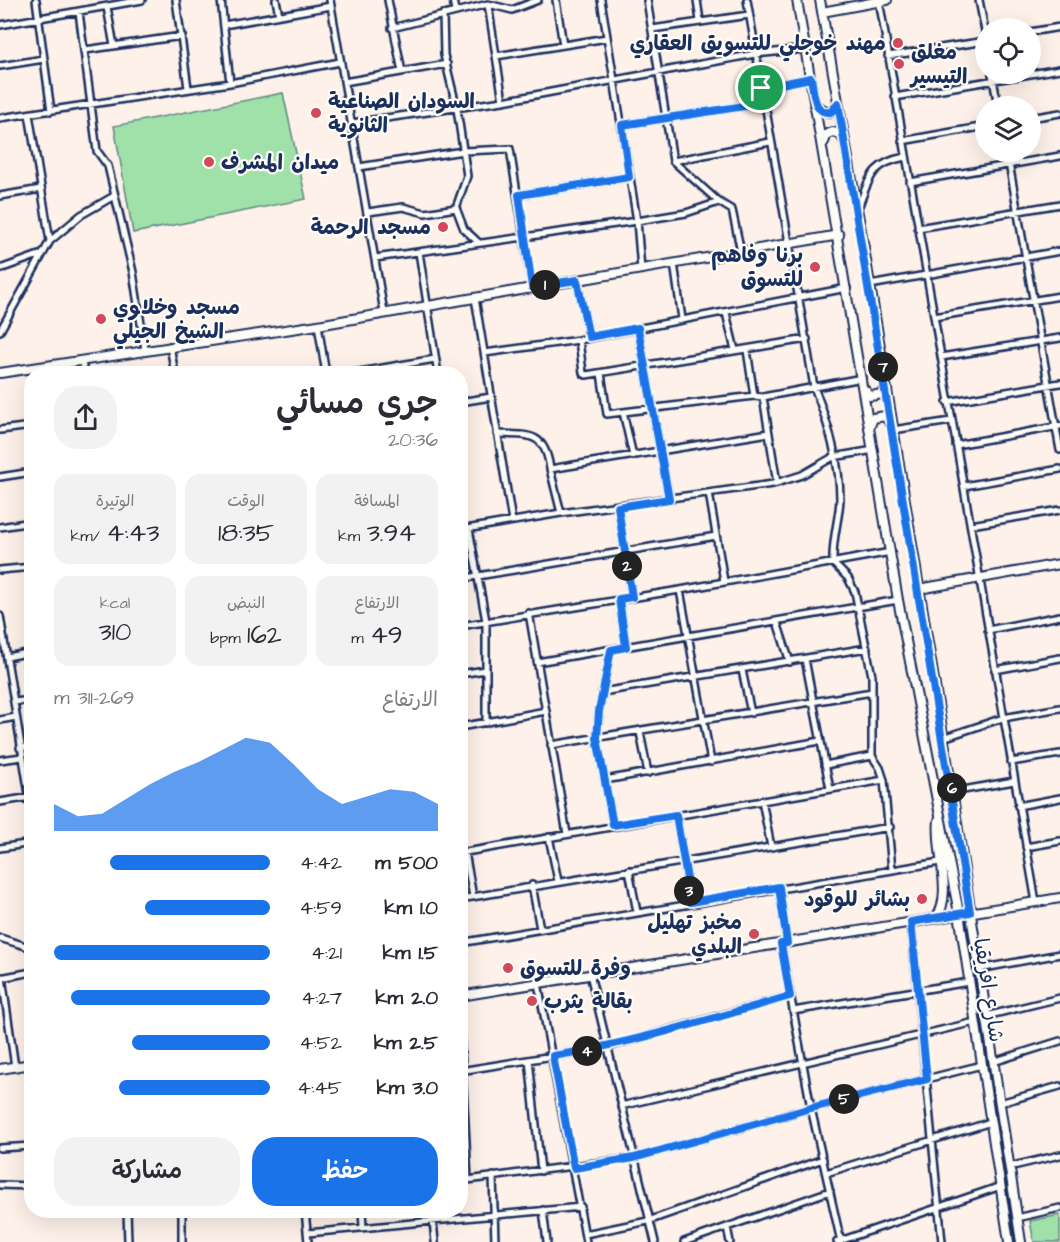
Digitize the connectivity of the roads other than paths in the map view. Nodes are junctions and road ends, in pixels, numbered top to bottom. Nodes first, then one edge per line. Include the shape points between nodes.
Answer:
1 (36, 0) edge
2 (142, 0) edge
3 (176, 0) edge
4 (221, 0) edge
5 (276, 0) edge
6 (388, 0) edge
7 (453, 0) edge
8 (538, 0) edge
9 (556, 0) edge
10 (601, 0) edge
11 (647, 0) edge
12 (697, 0) edge
13 (747, 0) edge
14 (797, 0) edge
15 (820, 0) edge
16 (882, 0) edge
17 (979, 0) edge
18 (131, 1) edge
19 (330, 3) edge
20 (488, 4) junction
21 (107, 8) junction
22 (455, 11) junction
23 (79, 12) junction
24 (822, 12) junction
25 (443, 14) junction
26 (279, 15) junction
27 (749, 15) junction
28 (982, 18) edge
29 (40, 19) junction
30 (700, 21) junction
31 (0, 25) edge
32 (224, 25) junction
33 (1060, 27) edge
34 (392, 28) junction
35 (652, 29) junction
36 (1041, 30) edge
37 (182, 36) junction
38 (607, 38) junction
39 (975, 40) edge
40 (563, 45) junction
41 (114, 46) junction
42 (805, 49) junction
43 (85, 50) junction
44 (755, 54) junction
45 (496, 56) junction
46 (888, 56) junction
47 (44, 59) junction
48 (340, 62) junction
49 (447, 64) junction
50 (0, 66) edge
51 (1060, 69) edge
52 (402, 72) junction
53 (1041, 72) edge
54 (659, 73) junction
55 (811, 78) junction
56 (615, 81) junction
57 (344, 82) junction
58 (230, 83) junction
59 (975, 83) edge
60 (188, 88) junction
61 (761, 88) junction
62 (895, 97) junction
63 (502, 101) junction
64 (764, 103) junction
65 (838, 103) junction
66 (90, 104) junction
67 (816, 105) junction
68 (457, 109) junction
69 (51, 111) junction
70 (1060, 113) edge
71 (29, 114) junction
72 (1041, 116) edge
73 (0, 118) edge
74 (666, 118) junction
75 (352, 123) junction
76 (622, 125) junction
77 (975, 128) edge
78 (902, 141) junction
79 (770, 142) junction
80 (845, 142) junction
81 (823, 146) junction
82 (463, 152) junction
83 (1060, 156) edge
84 (905, 157) junction
85 (673, 161) junction
86 (1008, 162) edge
87 (1009, 165) junction
88 (359, 167) junction
89 (629, 177) junction
90 (910, 182) junction
91 (41, 189) junction
92 (519, 195) junction
93 (0, 196) edge
94 (114, 196) junction
95 (719, 202) junction
96 (1060, 204) edge
97 (456, 208) junction
98 (857, 210) junction
99 (1017, 211) junction
100 (368, 212) junction
101 (637, 221) junction
102 (918, 228) junction
103 (839, 235) junction
104 (524, 237) junction
105 (50, 241) junction
106 (479, 243) junction
107 (788, 244) junction
108 (1060, 251) edge
109 (418, 252) junction
110 (741, 252) junction
111 (41, 254) junction
112 (1025, 257) junction
113 (375, 258) junction
114 (674, 263) junction
115 (0, 269) edge
116 (641, 269) junction
117 (926, 274) junction
118 (577, 280) junction
119 (870, 285) junction
120 (532, 287) junction
121 (847, 288) junction
122 (797, 296) junction
123 (1060, 296) edge
124 (475, 298) junction
125 (1034, 300) junction
126 (427, 305) junction
127 (384, 312) junction
128 (726, 313) junction
129 (934, 317) junction
130 (682, 319) junction
131 (318, 325) junction
132 (638, 328) junction
133 (0, 331) edge
134 (589, 337) junction
135 (1060, 338) edge
136 (807, 339) junction
137 (579, 340) junction
138 (1041, 342) junction
139 (170, 346) junction
140 (144, 350) junction
141 (735, 350) junction
142 (747, 350) junction
143 (485, 353) junction
144 (941, 357) junction
145 (435, 359) junction
146 (82, 361) junction
147 (48, 366) edge
148 (83, 366) edge
149 (174, 366) edge
150 (325, 366) edge
151 (394, 366) edge
152 (436, 366) edge
153 (644, 366) junction
154 (24, 369) edge
155 (0, 373) edge
156 (601, 373) junction
157 (863, 382) junction
158 (1060, 383) edge
159 (886, 384) junction
160 (1049, 385) junction
161 (814, 387) junction
162 (754, 396) junction
163 (491, 397) junction
164 (763, 397) junction
165 (468, 401) edge
166 (947, 402) junction
167 (651, 408) junction
168 (623, 412) junction
169 (951, 421) junction
170 (1058, 426) edge
171 (24, 427) edge
172 (893, 428) junction
173 (0, 430) edge
174 (871, 430) junction
175 (769, 433) junction
176 (497, 434) junction
177 (956, 445) junction
178 (662, 450) junction
179 (874, 450) junction
180 (1060, 450) edge
181 (633, 456) junction
182 (833, 457) junction
183 (550, 469) junction
184 (1060, 469) edge
185 (24, 473) edge
186 (0, 477) edge
187 (777, 483) junction
188 (964, 486) junction
189 (709, 493) junction
190 (669, 499) junction
191 (618, 507) junction
192 (1060, 510) edge
193 (561, 513) junction
194 (512, 521) junction
195 (24, 523) edge
196 (971, 525) junction
197 (0, 527) edge
198 (469, 529) joint
199 (716, 537) junction
200 (624, 551) junction
201 (891, 552) junction
202 (833, 563) junction
203 (1060, 564) edge
204 (24, 568) edge
205 (0, 570) edge
206 (478, 576) junction
207 (468, 578) edge
208 (980, 578) junction
209 (724, 581) junction
210 (919, 589) junction
211 (680, 590) junction
212 (632, 597) junction
213 (619, 599) junction
214 (898, 600) junction
215 (858, 609) junction
216 (529, 613) junction
217 (0, 616) edge
218 (1060, 616) edge
219 (486, 621) junction
220 (777, 622) junction
221 (468, 624) edge
222 (988, 630) junction
223 (689, 638) junction
224 (626, 647) junction
225 (867, 648) junction
226 (611, 650) junction
227 (24, 654) edge
228 (7, 657) junction
229 (1060, 658) edge
230 (805, 660) junction
231 (537, 662) junction
232 (790, 662) junction
233 (9, 669) junction
234 (0, 670) edge
235 (485, 670) junction
236 (742, 670) junction
237 (995, 670) junction
238 (468, 673) edge
239 (695, 677) junction
240 (602, 692) junction
241 (872, 692) junction
242 (24, 701) edge
243 (14, 702) junction
244 (812, 702) junction
245 (1060, 708) edge
246 (546, 711) junction
247 (751, 713) junction
248 (16, 717) junction
249 (1003, 718) junction
250 (0, 720) edge
251 (703, 721) junction
252 (486, 723) junction
253 (468, 726) edge
254 (640, 732) junction
255 (597, 738) junction
256 (943, 738) junction
257 (820, 741) junction
258 (552, 745) junction
259 (24, 747) edge
260 (20, 748) junction
261 (1060, 754) edge
262 (872, 756) junction
263 (22, 757) junction
264 (0, 760) edge
265 (711, 762) junction
266 (1011, 762) junction
267 (825, 765) junction
268 (24, 767) edge
269 (648, 772) junction
270 (605, 780) junction
271 (884, 780) junction
272 (1014, 781) junction
273 (830, 789) junction
274 (952, 792) junction
275 (24, 798) edge
276 (1060, 798) edge
277 (762, 800) junction
278 (0, 802) edge
279 (1018, 806) junction
280 (676, 815) junction
281 (940, 816) junction
282 (613, 825) junction
283 (890, 827) junction
284 (567, 834) junction
285 (549, 837) junction
286 (1060, 841) edge
287 (24, 844) edge
288 (771, 847) junction
289 (1026, 847) junction
290 (0, 848) edge
291 (468, 852) edge
292 (684, 862) junction
293 (940, 862) junction
294 (629, 870) junction
295 (892, 870) junction
296 (468, 875) edge
297 (558, 881) junction
298 (532, 885) junction
299 (779, 887) junction
300 (473, 897) junction
301 (468, 898) edge
302 (1060, 898) edge
303 (691, 902) junction
304 (1036, 902) junction
305 (637, 912) junction
306 (970, 912) junction
307 (959, 913) junction
308 (936, 918) junction
309 (911, 922) junction
310 (540, 929) junction
311 (0, 938) edge
312 (468, 942) edge
313 (784, 943) junction
314 (24, 946) edge
315 (1060, 954) edge
316 (979, 969) junction
317 (24, 973) edge
318 (590, 974) junction
319 (1, 977) edge
320 (969, 982) junction
321 (538, 983) junction
322 (918, 989) junction
323 (468, 995) edge
324 (790, 996) junction
325 (1060, 998) edge
326 (793, 1011) junction
327 (986, 1016) junction
328 (8, 1019) junction
329 (0, 1020) edge
330 (975, 1022) junction
331 (921, 1035) junction
332 (1060, 1041) edge
333 (608, 1047) junction
334 (553, 1056) junction
335 (529, 1060) junction
336 (803, 1061) junction
337 (993, 1062) junction
338 (24, 1065) edge
339 (982, 1065) junction
340 (15, 1067) junction
341 (0, 1069) edge
342 (468, 1069) edge
343 (927, 1079) junction
344 (1060, 1086) edge
345 (1000, 1103) junction
346 (621, 1106) junction
347 (811, 1108) junction
348 (991, 1122) junction
349 (932, 1141) junction
350 (24, 1146) edge
351 (0, 1148) edge
352 (1060, 1155) edge
353 (634, 1158) junction
354 (823, 1159) junction
355 (1009, 1167) junction
356 (574, 1168) junction
357 (541, 1171) junction
358 (826, 1173) junction
359 (493, 1176) junction
360 (468, 1180) edge
361 (0, 1185) edge
362 (24, 1186) edge
363 (1001, 1186) junction
364 (830, 1191) junction
365 (580, 1207) junction
366 (939, 1208) junction
367 (1060, 1208) edge
368 (543, 1210) junction
369 (494, 1216) junction
370 (127, 1218) edge
371 (182, 1218) edge
372 (306, 1218) edge
373 (362, 1218) edge
374 (433, 1218) edge
375 (1017, 1218) junction
376 (648, 1221) junction
377 (433, 1223) junction
378 (727, 1227) junction
379 (363, 1228) junction
380 (308, 1233) junction
381 (585, 1234) junction
382 (128, 1242) edge
383 (182, 1242) edge
384 (309, 1242) edge
385 (435, 1242) edge
386 (495, 1242) edge
387 (547, 1242) edge
388 (586, 1242) edge
389 (655, 1242) edge
390 (684, 1242) edge
391 (730, 1242) edge
392 (840, 1242) edge
393 (942, 1242) edge
394 (1009, 1242) edge
395 (1021, 1242) edge

1 - 29 street
2 - 18 street
3 - 37 street
4 - 32 street
5 - 26 street
6 - 34 street
7 - 22 street
8 - 20 street via 512,9
9 - 40 street
10 - 38 street
11 - 35 street
12 - 30 street
13 - 27 street
14 - 42 street, شارع افريقيا
15 - 24 street, شارع افريقيا
16 - 24 street
16 - 46 street
17 - 28 street
18 - 21 street
19 - 26 street
19 - 48 street
20 - 22 street
20 - 45 street
21 - 23 street
21 - 41 street
22 - 25 street
23 - 29 street
23 - 43 street
24 - 65 street, شارع افريقيا
25 - 34 street
25 - 49 street
26 - 32 street
27 - 30 street
27 - 44 street
29 - 31 street
29 - 47 street
30 - 35 street
32 - 58 street
33 - 36 street
34 - 52 street
35 - 54 street
37 - 41 street
37 - 60 street
38 - 40 street
38 - 56 street
39 - 46 street
40 - 45 street
41 - 43 street
42 - 44 street
42 - 55 street, شارع افريقيا
43 - 66 street
44 - 54 street
44 - 61 street
45 - 63 street
46 - 62 street
47 - 50 street
47 - 69 street
48 - 57 street
48 - 58 street
49 - 52 street
49 - 68 street
51 - 53 street
52 - 57 street
54 - 56 street
54 - 74 street
55 - 61 street
55 - 67 street, شارع افريقيا
56 - 63 street
56 - 76 street
57 - 75 street
58 - 60 street
59 - 62 street
60 - 66 street
61 - 64 street
62 - 78 street
63 - 68 street
64 - 74 street
64 - 79 street
65 - 67 street via 829,113
65 - 80 street, شارع افريقيا
66 - 69 street
66 - 94 street via 98,151 108,166
67 - 81 street, شارع افريقيا
68 - 75 street
68 - 82 street
69 - 71 street
70 - 72 street
71 - 73 street
71 - 91 street
74 - 76 street
74 - 85 street
75 - 88 street
76 - 89 street
77 - 78 street
78 - 84 street
79 - 85 street
79 - 107 street
80 - 81 street via 840,134 832,132 825,136
80 - 98 street, شارع افريقيا
81 - 103 street, شارع افريقيا
82 - 88 street
82 - 92 street via 510,149
82 - 97 street via 467,176
83 - 87 street
84 - 90 street
84 - 98 street via 877,167
85 - 95 street
86 - 87 street
87 - 90 street
87 - 99 street
88 - 100 street
89 - 92 street
89 - 101 street
90 - 102 street
91 - 93 street
91 - 105 street
92 - 104 street
94 - 105 street via 81,215
94 - 140 street via 133,272
95 - 101 street via 686,213
95 - 110 street via 732,210
96 - 99 street
97 - 100 street via 425,213 403,207
97 - 106 street via 464,229
98 - 119 street, شارع افريقيا
99 - 102 street
99 - 112 street
100 - 113 street
101 - 104 street
101 - 116 street
102 - 117 street
103 - 107 street
103 - 121 street, شارع افريقيا
104 - 106 street
104 - 120 street
105 - 111 street
106 - 109 street
107 - 110 street
107 - 122 street
108 - 112 street
109 - 113 street
109 - 126 street
110 - 114 street
111 - 115 street
111 - 133 street
112 - 117 street
112 - 125 street
113 - 127 street
114 - 116 street
114 - 130 street
116 - 118 street
117 - 119 street
117 - 129 street
118 - 120 street
118 - 134 street
119 - 159 street, شارع افريقيا
120 - 124 street
121 - 122 street
121 - 157 street, شارع افريقيا
122 - 128 street
122 - 136 street
123 - 125 street
124 - 126 street
124 - 143 street
125 - 129 street
125 - 138 street
126 - 127 street
126 - 145 street
127 - 131 street
128 - 130 street
128 - 141 street
129 - 144 street
130 - 132 street
131 - 139 street
131 - 150 street
132 - 134 street
132 - 153 street
134 - 137 street
135 - 138 street
136 - 142 street
136 - 161 street
137 - 143 street
137 - 156 street via 584,375
138 - 144 street
138 - 160 street
139 - 140 street
139 - 149 street
140 - 146 street
141 - 142 street
141 - 153 street
142 - 162 street
143 - 163 street
144 - 166 street
145 - 151 street
145 - 152 street
146 - 147 street
146 - 148 street
153 - 156 street
153 - 167 street
154 - 155 street
156 - 168 street via 607,414
157 - 159 street via 868,394 877,397 885,391
157 - 161 street
157 - 174 street, شارع افريقيا
158 - 160 street
159 - 172 street, شارع افريقيا
160 - 166 street
160 - 170 street
161 - 164 street
161 - 182 street
162 - 164 street
162 - 167 street
163 - 165 street
163 - 176 street
164 - 175 street
166 - 169 street
167 - 168 street
167 - 178 street
168 - 181 street
169 - 172 street
169 - 177 street
170 - 177 street
170 - 180 street
171 - 173 street
172 - 174 street via 888,418 879,415 872,420
172 - 210 street, شارع افريقيا
174 - 179 street, شارع افريقيا
175 - 178 street
175 - 187 street
176 - 183 street via 540,440 547,447
176 - 194 street
177 - 188 street
178 - 181 street
178 - 190 street
179 - 182 street
179 - 201 street, شارع افريقيا
181 - 183 street
182 - 187 street via 802,475
182 - 202 street via 840,495 832,543
183 - 193 street
184 - 188 street
185 - 186 street
187 - 189 street
188 - 196 street
189 - 190 street
189 - 199 street
190 - 191 street
191 - 193 street
191 - 200 street
192 - 196 street
193 - 194 street
194 - 198 street
195 - 197 street
196 - 208 street
198 - 206 street
199 - 200 street
199 - 209 street
200 - 206 street
200 - 212 street
201 - 202 street
201 - 214 street, شارع افريقيا
202 - 209 street
202 - 215 street via 848,578
203 - 208 street
204 - 205 street
206 - 207 street
206 - 219 street
208 - 210 street
208 - 222 street
209 - 211 street
210 - 256 street, شارع افريقيا
211 - 212 street
211 - 223 street
212 - 213 street
213 - 216 street
213 - 224 street
214 - 215 street
214 - 281 street, شارع افريقيا
215 - 220 street
215 - 225 street
216 - 219 street
216 - 231 street
217 - 228 street
218 - 222 street
219 - 221 street
219 - 235 street
220 - 223 street
220 - 232 street
222 - 237 street
223 - 224 street
223 - 239 street
224 - 226 street
225 - 230 street
225 - 241 street
226 - 231 street
226 - 240 street
227 - 228 street
228 - 233 street
229 - 237 street
230 - 232 street
230 - 244 street
231 - 246 street
232 - 236 street
233 - 234 street
233 - 243 street
235 - 238 street
235 - 252 street
236 - 239 street
236 - 247 street
237 - 249 street
239 - 240 street
239 - 251 street
240 - 255 street
241 - 244 street
241 - 262 street
242 - 243 street
243 - 248 street
244 - 247 street
244 - 257 street
245 - 249 street
246 - 252 street
246 - 258 street
247 - 251 street
248 - 250 street
248 - 260 street
249 - 256 street
249 - 266 street
251 - 254 street
251 - 265 street
252 - 253 street
254 - 255 street
254 - 269 street
255 - 258 street
255 - 270 street
256 - 274 street, شارع افريقيا
257 - 265 street
257 - 267 street
258 - 284 street
259 - 260 street
260 - 263 street
261 - 266 street
262 - 267 street
262 - 271 street
263 - 264 street
263 - 268 street
265 - 269 street
266 - 272 street
267 - 273 street
269 - 270 street
270 - 282 street
271 - 273 street
271 - 283 street
272 - 274 street
272 - 279 street
273 - 277 street
274 - 306 street, شارع افريقيا
275 - 278 street
276 - 279 street
277 - 280 street
277 - 288 street
279 - 289 street
280 - 282 street
280 - 292 street
281 - 293 street
281 - 307 street, شارع افريقيا
282 - 284 street
283 - 288 street
283 - 295 street
284 - 285 street
285 - 291 street
285 - 297 street
286 - 289 street
287 - 290 street
288 - 292 street
289 - 304 street
292 - 294 street
292 - 303 street
293 - 295 street
293 - 308 street via 945,903
294 - 297 street
294 - 305 street
295 - 299 street
296 - 300 street
297 - 298 street
298 - 300 street
298 - 310 street
299 - 303 street
299 - 313 street
300 - 301 street
302 - 304 street
303 - 305 street
304 - 306 street
305 - 310 street
306 - 307 street
306 - 316 street, شارع افريقيا
307 - 308 street
307 - 320 street, شارع افريقيا
308 - 309 street
309 - 313 street
309 - 322 street
310 - 312 street
311 - 314 street
313 - 318 street
313 - 324 street
315 - 316 street
316 - 327 street, شارع افريقيا
317 - 319 street
318 - 321 street
318 - 333 street
319 - 328 street
320 - 322 street
320 - 330 street, شارع افريقيا
321 - 323 street
321 - 334 street
322 - 326 street
322 - 331 street
324 - 326 street
324 - 333 street
325 - 327 street
326 - 336 street
327 - 337 street, شارع افريقيا
328 - 329 street
328 - 340 street
330 - 331 street
330 - 339 street, شارع افريقيا
331 - 336 street
331 - 343 street
332 - 337 street
333 - 334 street
333 - 346 street
334 - 335 street
334 - 356 street
335 - 342 street
335 - 357 street
336 - 346 street
336 - 347 street
337 - 345 street, شارع افريقيا
338 - 340 street
339 - 343 street
339 - 348 street, شارع افريقيا
340 - 341 street
343 - 347 street
343 - 349 street
344 - 345 street
345 - 355 street, شارع افريقيا
346 - 353 street
347 - 353 street
347 - 354 street
348 - 349 street
348 - 363 street, شارع افريقيا
349 - 358 street
349 - 366 street
350 - 351 street
352 - 355 street
353 - 356 street
353 - 376 street
354 - 358 street
354 - 376 street
355 - 375 street, شارع افريقيا
356 - 357 street
356 - 365 street
357 - 359 street
358 - 364 street
359 - 360 street
359 - 369 street
361 - 362 street
363 - 366 street
363 - 394 street, شارع افريقيا
364 - 378 street
364 - 392 street
365 - 368 street
365 - 381 street
366 - 392 street
366 - 393 street
367 - 375 street
368 - 369 street
368 - 387 street
369 - 377 street
369 - 386 street
370 - 382 street
371 - 383 street
372 - 380 street
373 - 379 street
374 - 377 street
375 - 395 street, شارع افريقيا
376 - 381 street
376 - 389 street
377 - 379 street
377 - 385 street
378 - 390 street
378 - 391 street
379 - 380 street
380 - 384 street
381 - 388 street

